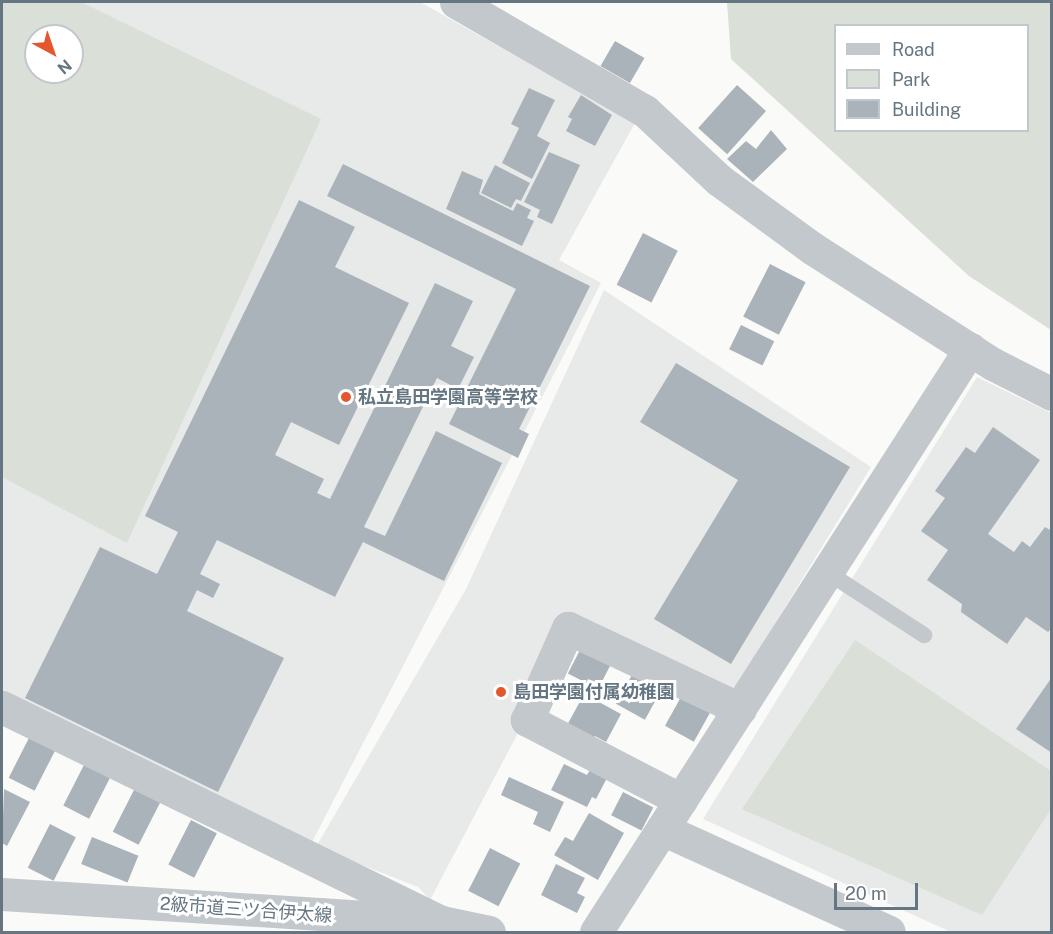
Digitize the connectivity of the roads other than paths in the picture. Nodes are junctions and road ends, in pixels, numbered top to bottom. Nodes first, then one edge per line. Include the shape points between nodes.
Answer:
1 (456, 2) edge
2 (970, 350) junction
3 (1052, 394) edge
4 (827, 572) junction
5 (924, 636) dead end
6 (2, 706) edge
7 (740, 709) junction
8 (681, 800) junction
9 (662, 829) junction
10 (2, 894) edge
11 (441, 922) junction
12 (489, 933) edge
13 (596, 933) edge
14 (890, 933) edge

1 - 2 street via 645,111 719,180 768,217
2 - 3 street
2 - 4 street
4 - 5 lane
4 - 7 street
6 - 11 street
7 - 8 street
7 - 8 street via 568,628 527,720
8 - 9 street
9 - 13 street
9 - 14 street
10 - 11 street, 2級市道三ツ合伊太線
11 - 12 street, 2級市道三ツ合伊太線

